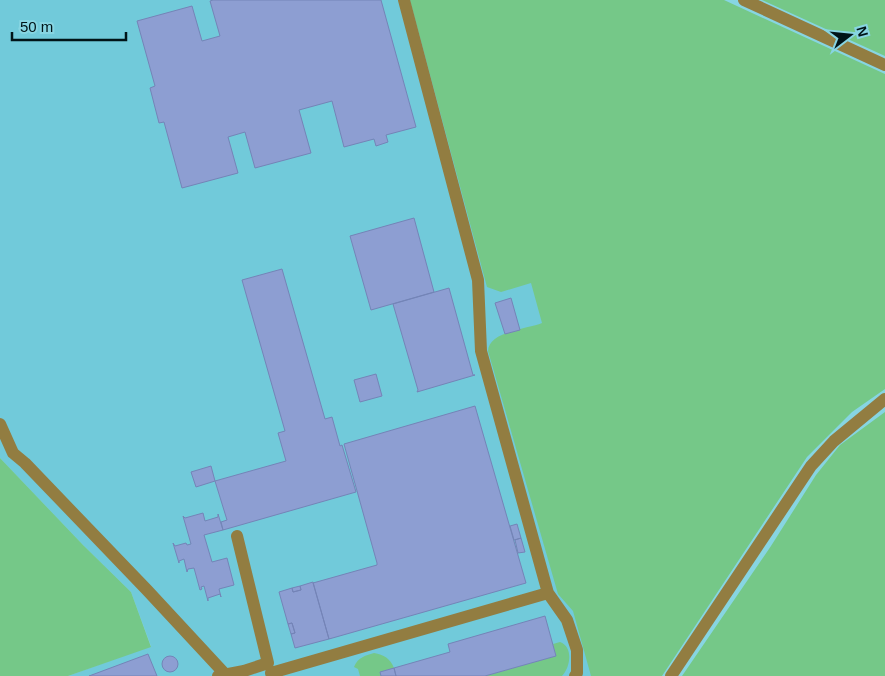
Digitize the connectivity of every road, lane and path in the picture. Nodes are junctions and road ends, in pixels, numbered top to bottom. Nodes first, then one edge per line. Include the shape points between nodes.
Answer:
1 (404, 0) edge
2 (744, 0) edge
3 (885, 65) edge
4 (885, 399) edge
5 (0, 424) edge
6 (237, 536) dead end
7 (548, 593) junction
8 (270, 670) edge
9 (221, 675) edge
10 (574, 676) edge
11 (672, 676) edge

1 - 7 lane via 478,280 481,351
2 - 3 lane
4 - 11 lane via 834,441 811,466
5 - 9 lane via 13,453 146,590
6 - 8 lane
7 - 8 lane
7 - 10 lane via 567,620 576,650 578,673
8 - 9 lane

